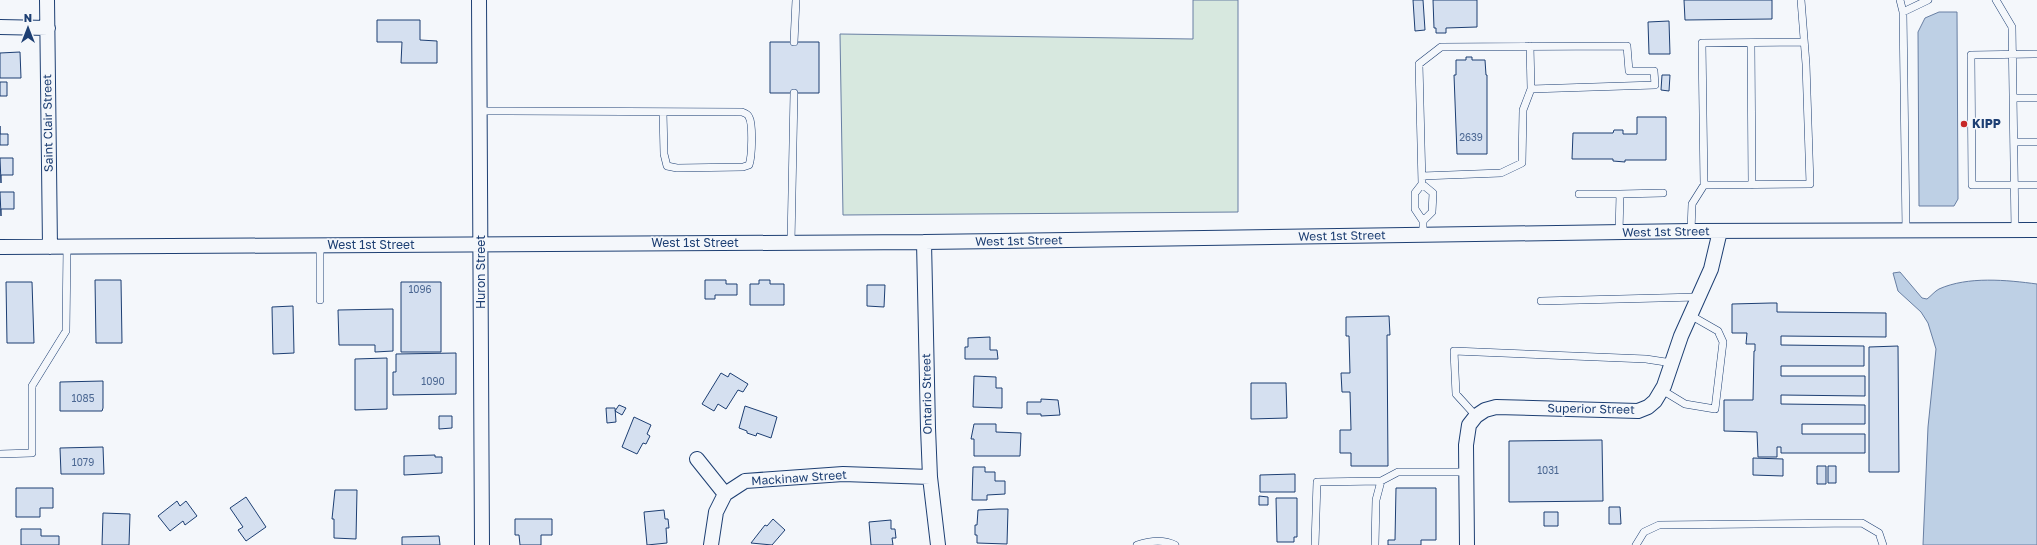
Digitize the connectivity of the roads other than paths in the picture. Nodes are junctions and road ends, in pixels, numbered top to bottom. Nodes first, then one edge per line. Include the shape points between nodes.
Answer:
1 (47, 0) edge
2 (479, 0) edge
3 (796, 0) edge
4 (1801, 0) edge
5 (1900, 0) edge
6 (1928, 0) edge
7 (1996, 0) edge
8 (1903, 12) junction
9 (0, 28) edge
10 (48, 28) junction
11 (794, 42) dead end
12 (1804, 42) junction
13 (1751, 43) junction
14 (1530, 46) junction
15 (2037, 54) edge
16 (2012, 55) junction
17 (1531, 89) junction
18 (794, 93) dead end
19 (2013, 98) junction
20 (2037, 98) edge
21 (480, 111) junction
22 (663, 112) junction
23 (2014, 142) junction
24 (2037, 142) edge
25 (1422, 176) junction
26 (1422, 184) junction
27 (1704, 185) junction
28 (1752, 185) junction
29 (2016, 185) junction
30 (2037, 185) edge
31 (1663, 193) dead end
32 (1578, 194) dead end
33 (1620, 194) junction
34 (1423, 228) junction
35 (1906, 230) junction
36 (2015, 230) junction
37 (2037, 230) edge
38 (1720, 231) junction
39 (1619, 232) junction
40 (1691, 232) junction
41 (791, 242) junction
42 (924, 242) junction
43 (480, 244) junction
44 (320, 245) junction
45 (0, 247) edge
46 (50, 247) junction
47 (67, 247) junction
48 (1698, 297) junction
49 (320, 300) dead end
50 (1541, 301) dead end
51 (1690, 315) junction
52 (1672, 363) junction
53 (1662, 390) junction
54 (1476, 416) junction
55 (0, 454) edge
56 (697, 459) dead end
57 (1467, 472) junction
58 (930, 477) junction
59 (1381, 481) junction
60 (725, 494) junction
61 (482, 545) edge
62 (711, 545) edge
63 (938, 545) edge
64 (1136, 545) edge
65 (1174, 545) edge
66 (1315, 545) edge
67 (1375, 545) edge
68 (1467, 545) edge
69 (1636, 545) edge
70 (1883, 545) edge

1 - 10 street, Saint Clair Street
2 - 21 street, Huron Street
3 - 11 lane
4 - 12 lane
5 - 8 lane
6 - 8 lane
7 - 16 lane via 2012,27
8 - 35 lane
9 - 10 street
10 - 46 street, Saint Clair Street
12 - 13 lane
12 - 28 lane via 1810,184
13 - 27 lane via 1702,43
13 - 28 lane
14 - 17 lane
14 - 17 lane via 1627,46 1629,71 1654,71 1655,84
14 - 25 lane via 1441,47 1419,64
15 - 16 lane
16 - 19 lane
16 - 29 lane via 1971,55 1972,185
17 - 25 lane via 1523,110 1522,163 1501,173
18 - 41 lane
19 - 20 lane
19 - 23 lane
21 - 22 lane
21 - 43 street, Huron Street
22 - 22 lane via 746,113 750,119 749,165 677,168 667,166 664,154
23 - 24 lane
23 - 29 lane
25 - 26 lane
26 - 34 lane via 1415,193 1414,209
26 - 34 lane via 1433,193 1432,212
27 - 28 lane
27 - 40 lane via 1692,204
29 - 30 lane
29 - 36 lane
31 - 33 lane
32 - 33 lane
33 - 39 lane
34 - 39 street, West 1st Street
34 - 42 street, West 1st Street
35 - 36 street, West 1st Street
35 - 38 street, West 1st Street
36 - 37 street, West 1st Street
38 - 40 street, West 1st Street
38 - 48 street, Superior Street via 1711,269
39 - 40 street, West 1st Street
41 - 42 street, West 1st Street
41 - 43 street, West 1st Street
42 - 58 street, Ontario Street
43 - 44 street, West 1st Street
43 - 61 street, Huron Street
44 - 47 street, West 1st Street
44 - 49 lane
45 - 46 street, West 1st Street
46 - 47 street, West 1st Street
47 - 55 lane via 66,330 32,386 32,453
48 - 50 lane
48 - 51 street, Superior Street
51 - 52 street, Superior Street
51 - 53 lane via 1718,330 1723,342 1715,409 1685,404
52 - 53 street, Superior Street
52 - 54 lane via 1646,359 1454,351 1456,394
53 - 54 street, Superior Street via 1648,407 1638,410 1496,407
54 - 57 street via 1469,425 1466,445
56 - 60 street
57 - 59 lane via 1398,472
57 - 68 street
58 - 60 street, Mackinaw Street via 844,474 796,476 745,481
58 - 63 street, Ontario Street
59 - 66 lane via 1317,482
59 - 67 lane via 1376,500
60 - 62 street via 716,512
64 - 65 lane via 1166,541
69 - 70 lane via 1644,532 1659,525 1862,523 1879,533

